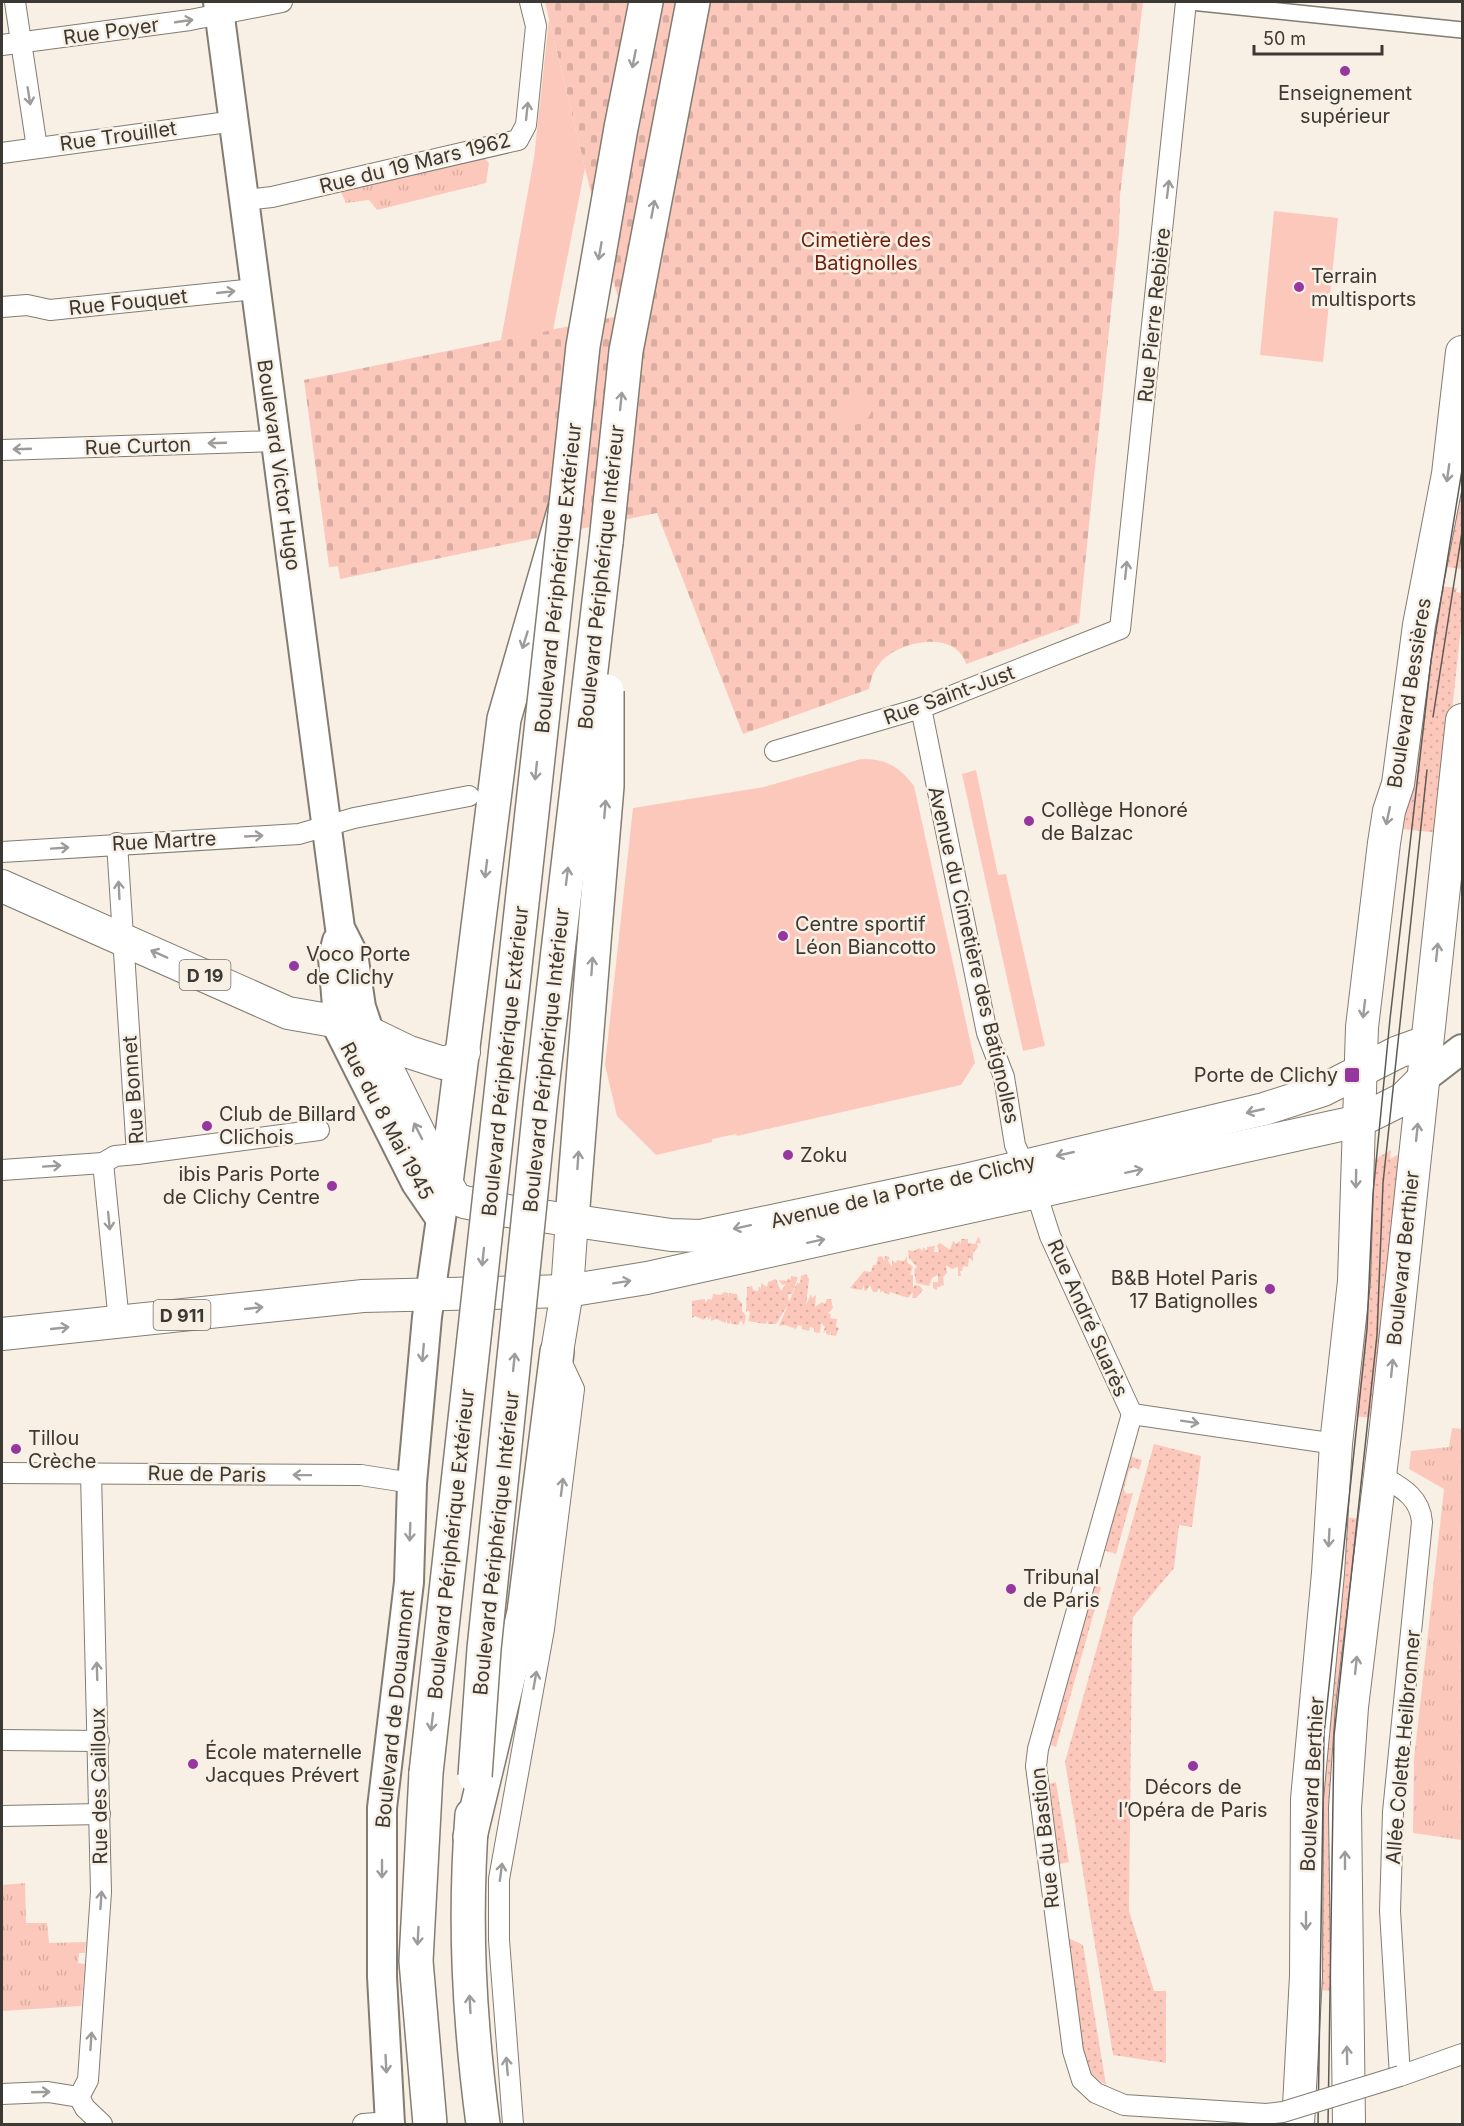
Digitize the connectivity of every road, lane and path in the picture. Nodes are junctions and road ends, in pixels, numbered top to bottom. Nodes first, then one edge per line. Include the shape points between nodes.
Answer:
1 (15, 2) edge
2 (282, 2) edge
3 (530, 2) edge
4 (646, 2) edge
5 (693, 2) edge
6 (1189, 2) edge
7 (218, 8) edge
8 (1462, 30) edge
9 (11, 44) edge
10 (235, 121) junction
11 (37, 148) junction
12 (2, 153) edge
13 (245, 201) junction
14 (255, 289) junction
15 (2, 307) edge
16 (1462, 352) edge
17 (275, 441) junction
18 (2, 450) edge
19 (566, 504) junction
20 (606, 542) junction
21 (1120, 629) joint
22 (921, 708) junction
23 (1462, 720) edge
24 (1462, 727) edge
25 (775, 751) dead end
26 (481, 803) junction
27 (326, 825) junction
28 (117, 843) junction
29 (2, 852) edge
30 (2, 886) edge
31 (340, 928) junction
32 (122, 938) junction
33 (337, 1022) junction
34 (369, 1034) junction
35 (1426, 1042) junction
36 (1462, 1042) edge
37 (1462, 1048) edge
38 (464, 1052) junction
39 (1360, 1071) junction
40 (1424, 1078) junction
41 (1359, 1121) junction
42 (319, 1130) dead end
43 (137, 1154) junction
44 (103, 1163) junction
45 (1024, 1164) junction
46 (2, 1170) edge
47 (446, 1183) junction
48 (1036, 1192) junction
49 (440, 1218) junction
50 (572, 1219) junction
51 (567, 1291) junction
52 (430, 1295) junction
53 (120, 1322) junction
54 (2, 1334) edge
55 (557, 1352) junction
56 (1132, 1414) junction
57 (1336, 1444) junction
58 (2, 1473) edge
59 (91, 1473) junction
60 (1380, 1475) junction
61 (412, 1483) junction
62 (2, 1740) edge
63 (99, 1742) junction
64 (100, 1814) junction
65 (2, 1816) edge
66 (470, 1837) junction
67 (1462, 2054) edge
68 (1400, 2076) junction
69 (2, 2094) edge
70 (79, 2097) junction
71 (1347, 2121) edge
72 (102, 2124) edge
73 (380, 2124) edge
74 (430, 2124) edge
75 (483, 2124) edge
76 (513, 2124) edge
77 (1298, 2124) edge

1 - 9 street
2 - 7 street, Rue Poyer
13 -> 3 street, Rue du 19 Mars 1962 via 518,140 526,125 536,26
4 -> 19 highway, Boulevard Périphérique Extérieur via 584,346
20 -> 5 highway, Boulevard Périphérique Intérieur via 626,351
6 - 8 street
21 -> 6 street, Rue Pierre Rebière
9 -> 7 street, Rue Poyer
7 - 10 main road, Boulevard Victor Hugo
9 -> 11 street
10 - 11 street, Rue Trouillet
10 - 13 main road, Boulevard Victor Hugo
11 - 12 street, Rue Trouillet
13 - 14 main road, Boulevard Victor Hugo
15 -> 14 street, Rue Fouquet via 27,305 50,310
14 - 17 main road, Boulevard Victor Hugo
16 -> 39 main road, Boulevard Bessières via 1448,474 1419,625 1398,784 1383,843
17 -> 18 street, Rue Curton
17 - 27 main road, Boulevard Victor Hugo
19 -> 26 highway, bridge
19 -> 74 highway, Boulevard Périphérique Extérieur, bridge via 426,1773 417,1961
50 -> 20 highway, bridge via 607,786
66 -> 20 highway, Boulevard Périphérique Intérieur, bridge via 484,1649 541,1096
21 - 22 street, Rue Saint-Just
22 - 25 street, Rue Saint-Just
22 - 45 street, Avenue du Cimetière des Batignolles via 987,1033 1004,1077 1015,1145
23 - 24 main road
35 -> 24 main road
26 - 27 street, Rue Martre
26 -> 38 highway
28 -> 27 street, Rue Martre via 299,834
27 - 31 main road, Boulevard Victor Hugo
29 -> 28 street, Rue Martre
32 -> 28 street, Rue Bonnet
30 - 32 main road, Rue du 8 Mai 1945
31 - 33 main road, Boulevard Victor Hugo via 333,958
31 - 34 main road, Boulevard Victor Hugo via 352,954
33 -> 32 main road, Rue du 8 Mai 1945 / D 19 via 288,1013
32 - 43 street, Rue Bonnet
33 - 34 main road, Rue du 8 Mai 1945 via 351,1024
33 - 49 main road, Rue du 8 Mai 1945 via 416,1183
34 - 38 main road via 443,1063
47 -> 34 main road, Rue du 8 Mai 1945
35 - 36 main road
35 - 39 main road, Avenue de la Porte de Clichy
35 - 40 main road, Boulevard Berthier
37 - 40 main road
38 - 47 highway
39 - 41 main road, Boulevard Berthier
39 -> 45 main road, Avenue de la Porte de Clichy via 1323,1090 1264,1109
40 - 41 main road, Avenue de la Porte de Clichy via 1403,1099
60 -> 40 main road, Boulevard Berthier
48 -> 41 main road, Avenue de la Porte de Clichy
41 -> 57 main road, Boulevard Berthier via 1354,1281
42 - 43 street, Rue Bonnet
43 - 44 street, Rue Bonnet via 115,1156
46 -> 44 street, Rue Bonnet
44 -> 53 street
45 - 48 street, Rue André Suarès
45 -> 50 main road, Avenue de la Porte de Clichy via 700,1236
47 - 49 main road, Boulevard de Douaumont
47 - 50 main road, Avenue de la Porte de Clichy via 455,1198 464,1202
51 -> 48 main road, Avenue de la Porte de Clichy via 677,1272
48 - 56 street, Rue André Suarès via 1050,1236
49 - 52 main road, Boulevard de Douaumont
50 - 51 main road
51 - 52 main road, Avenue de la Porte de Clichy
51 - 55 main road
53 -> 52 main road, D 911 via 363,1296
52 -> 61 main road, Boulevard de Douaumont
54 -> 53 main road, D 911
55 - 66 highway via 524,1612
76 -> 55 street via 498,1895 544,1629 574,1389
56 -> 57 street, Rue André Suarès
56 - 68 street, Rue du Bastion, bridge via 1036,1766 1073,2051 1082,2080 1096,2093 1125,2105 1264,2114 1283,2112
57 - 60 main road
57 -> 77 main road, Boulevard Berthier via 1307,1799 1306,1976
58 - 59 street, Rue de Paris
61 -> 59 street, Rue de Paris via 361,1475
63 -> 59 street, Rue des Cailloux
60 - 68 street, Allée Colette Heilbronner via 1414,1498 1422,1522 1393,1822 1390,1911
71 -> 60 main road, Boulevard Berthier via 1345,1808 1352,1707
61 -> 73 main road, Boulevard de Douaumont via 409,1581 382,1809
62 - 63 street
63 - 64 street, Rue des Cailloux
64 - 65 street
70 -> 64 street, Rue des Cailloux via 88,2080 94,2002 101,1892
75 -> 66 highway, Boulevard Périphérique Intérieur via 474,2060 466,1931
67 - 68 street, Rue du Bastion
69 -> 70 street via 48,2092
70 - 72 street

